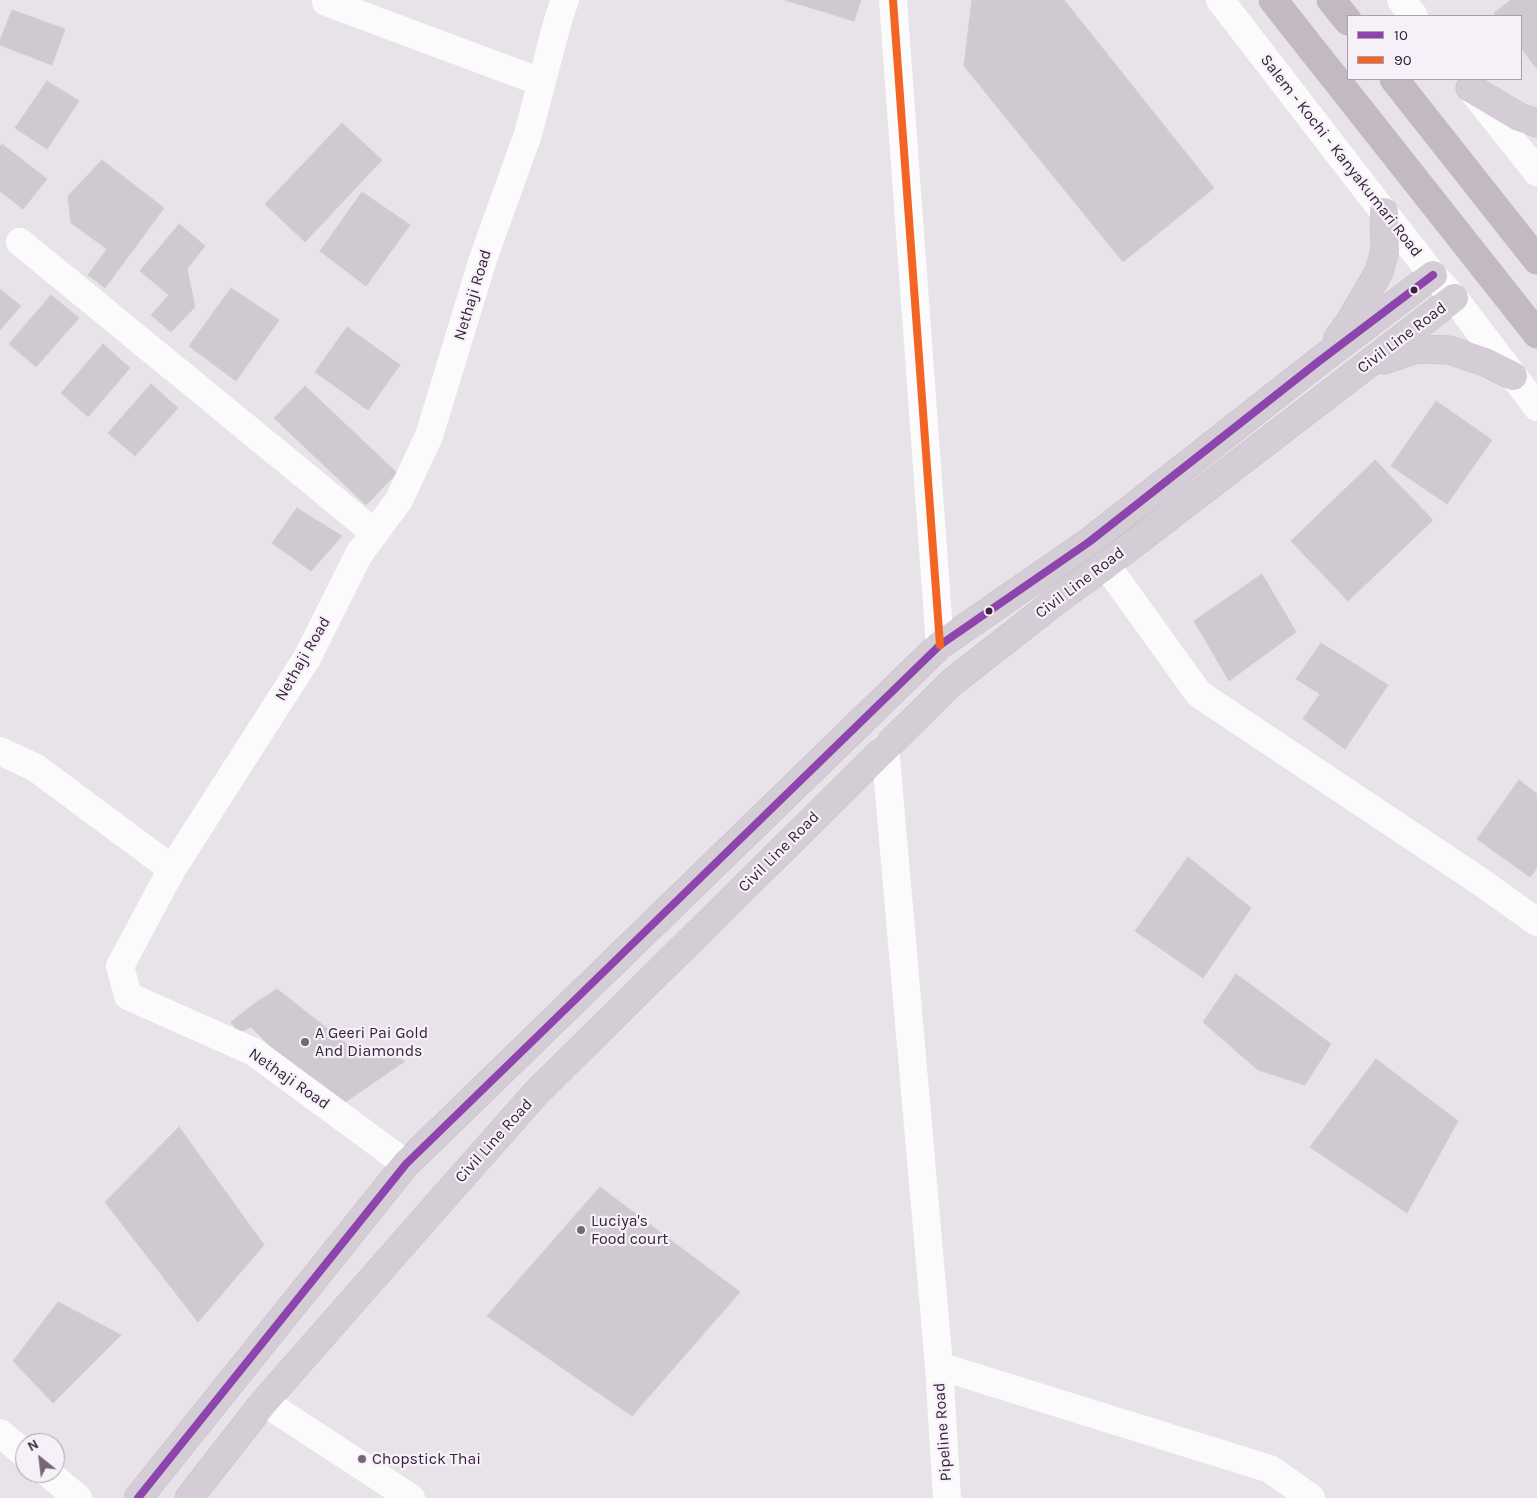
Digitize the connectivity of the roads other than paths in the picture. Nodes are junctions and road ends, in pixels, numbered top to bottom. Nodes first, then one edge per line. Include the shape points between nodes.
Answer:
1 (565, 0) edge
2 (893, 0) edge
3 (1220, 0) edge
4 (1273, 0) edge
5 (1331, 0) edge
6 (1401, 0) edge
7 (324, 1) edge
8 (1413, 15) edge
9 (1347, 21) edge
10 (1395, 80) edge
11 (542, 82) junction
12 (1467, 84) edge
13 (1537, 123) edge
14 (1537, 172) edge
15 (1384, 212) junction
16 (20, 242) dead end
17 (1537, 260) edge
18 (1433, 275) junction
19 (1454, 298) junction
20 (1537, 334) edge
21 (1318, 362) junction
22 (1361, 368) junction
23 (1513, 376) junction
24 (1537, 407) edge
25 (375, 533) junction
26 (1106, 565) junction
27 (940, 644) junction
28 (885, 747) junction
29 (0, 751) edge
30 (172, 869) junction
31 (1537, 922) edge
32 (406, 1164) junction
33 (939, 1366) junction
34 (264, 1402) junction
35 (0, 1433) edge
36 (15, 1446) edge
37 (60, 1483) edge
38 (78, 1498) edge
39 (138, 1498) edge
40 (189, 1498) edge
41 (411, 1498) edge
42 (947, 1498) edge
43 (1311, 1498) edge

1 - 11 street, Nethaji Road
2 - 27 street
3 - 15 street, Salem - Kochi - Kanyakumari Road
4 - 20 highway
5 - 9 highway
6 - 8 street
7 - 11 street
10 - 17 highway
11 - 25 street, Nethaji Road via 429,436 399,500
12 - 13 main road via 1519,117
12 - 14 street
15 - 18 street, Salem - Kochi - Kanyakumari Road
15 - 21 main road via 1385,250 1379,272 1349,323
16 - 25 street
18 - 19 street, Salem - Kochi - Kanyakumari Road
18 - 21 main road, Civil Line Road
19 - 22 main road, Civil Line Road
19 - 23 street, Salem - Kochi - Kanyakumari Road
21 - 27 main road, Civil Line Road via 1088,542
22 - 23 main road via 1417,349 1449,350
22 - 26 main road, Civil Line Road
23 - 24 street, Salem - Kochi - Kanyakumari Road
25 - 30 street, Nethaji Road via 359,554 307,658
26 - 28 main road, Civil Line Road via 951,683
26 - 31 street via 1199,694
27 - 32 main road, Civil Line Road
28 - 33 street, Pipeline Road
28 - 34 main road, Civil Line Road via 536,1093
29 - 30 street via 36,768
30 - 32 street, Nethaji Road via 120,966 128,996 254,1052
32 - 39 main road, Civil Line Road
33 - 42 street, Pipeline Road
33 - 43 street via 1270,1469
34 - 40 main road, Civil Line Road
34 - 41 street
35 - 36 street
37 - 38 street

